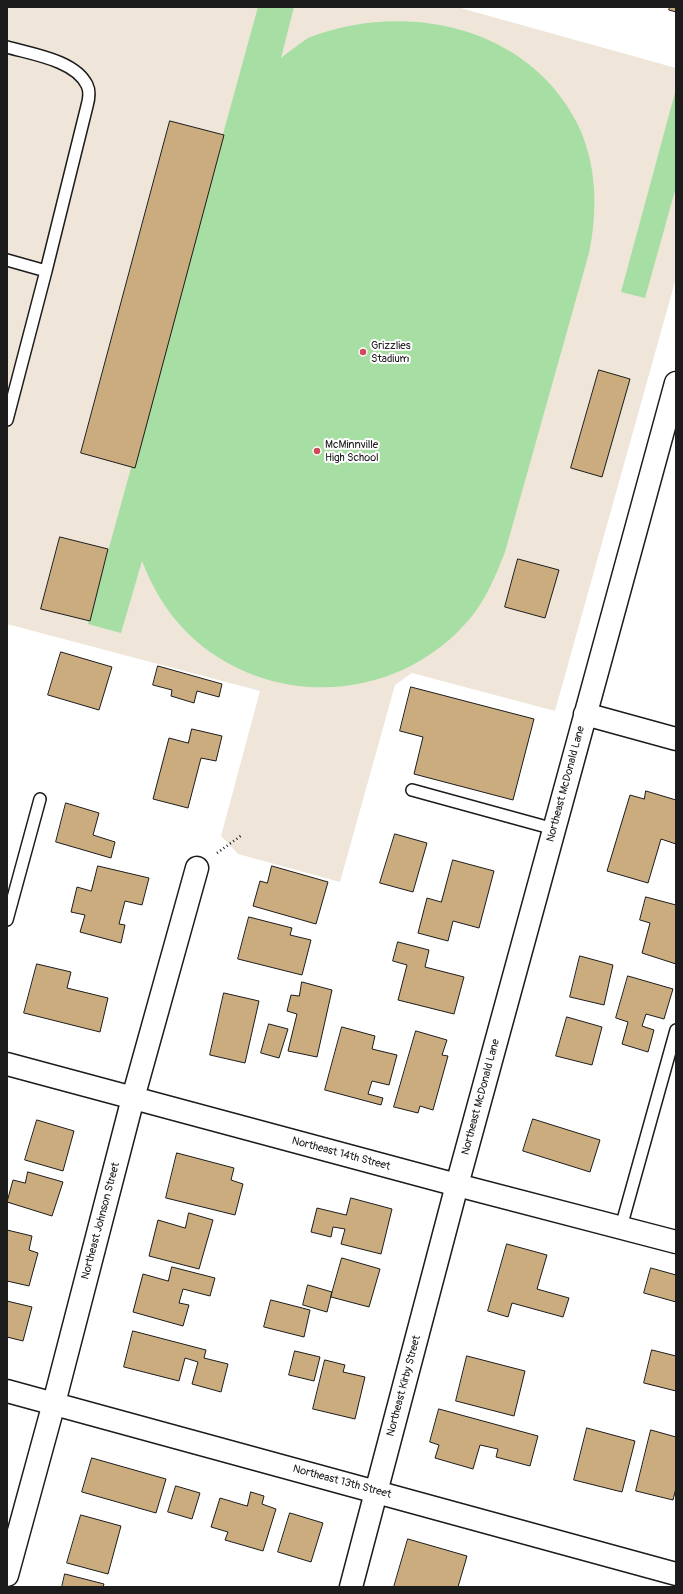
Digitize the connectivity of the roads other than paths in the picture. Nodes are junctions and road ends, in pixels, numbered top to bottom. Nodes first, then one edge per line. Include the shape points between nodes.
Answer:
1 (7, 47) edge
2 (7, 260) edge
3 (46, 271) junction
4 (676, 383) edge
5 (7, 420) edge
6 (585, 714) junction
7 (676, 739) edge
8 (412, 790) dead end
9 (40, 799) dead end
10 (554, 829) junction
11 (197, 868) road end
12 (7, 920) edge
13 (676, 1030) edge
14 (7, 1064) edge
15 (133, 1098) junction
16 (457, 1185) junction
17 (621, 1228) junction
18 (676, 1242) edge
19 (7, 1391) edge
20 (54, 1403) junction
21 (376, 1491) junction
22 (676, 1574) edge
23 (7, 1576) edge
24 (351, 1587) edge

1 - 3 lane via 63,64 76,71 87,85 89,96
2 - 3 lane
3 - 5 lane
4 - 6 street, Northeast McDonald Lane
6 - 7 street
6 - 10 street, Northeast McDonald Lane
8 - 10 lane
9 - 12 lane
10 - 16 street, Northeast McDonald Lane
11 - 15 street, Northeast Johnson Street
13 - 17 lane
14 - 15 street, Northeast 14th Street
15 - 16 street, Northeast 14th Street
15 - 20 street, Northeast Johnson Street
16 - 17 street, Northeast 14th Street
16 - 21 street, Northeast Kirby Street
17 - 18 street, Northeast 14th Street
19 - 20 street, Northeast 13th Street
20 - 21 street, Northeast 13th Street
20 - 23 street, Northeast Johnson Street
21 - 22 street, Northeast 13th Street
21 - 24 street, Northeast Kirby Street

